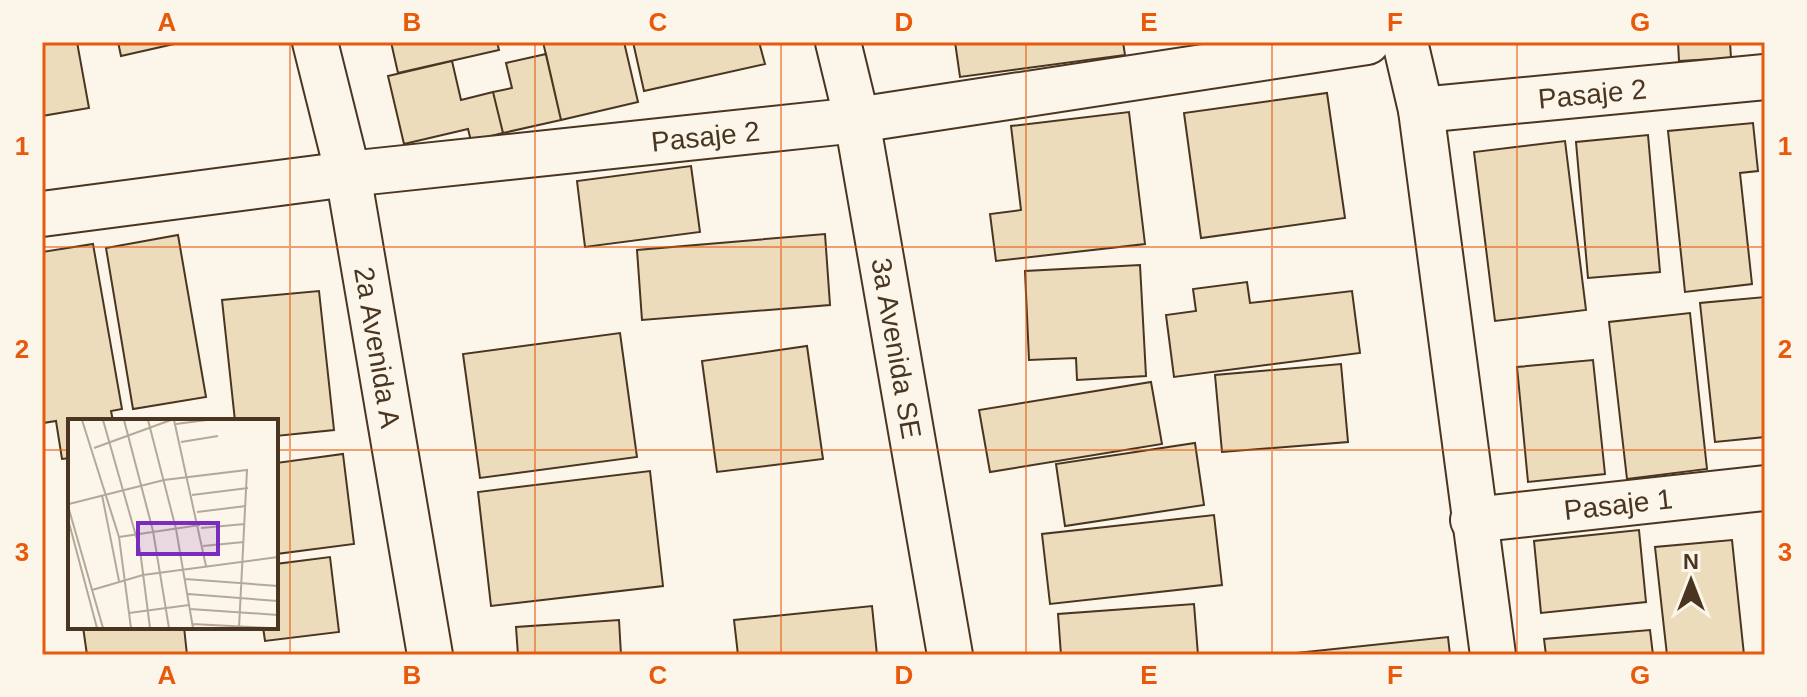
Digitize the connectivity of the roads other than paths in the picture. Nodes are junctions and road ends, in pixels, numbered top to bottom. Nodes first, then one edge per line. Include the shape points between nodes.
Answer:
1 (315, 42) edge
2 (838, 42) edge
3 (1367, 42) edge
4 (1405, 42) edge
5 (1765, 77) edge
6 (1421, 110) junction
7 (857, 120) junction
8 (348, 174) junction
9 (42, 214) edge
10 (1765, 488) edge
11 (1473, 520) junction
12 (430, 655) edge
13 (950, 655) edge
14 (1493, 655) edge

1 - 8 street, 2a Avenida A
2 - 7 street, 3a Avenida SE
3 - 7 street, Pasaje 2
4 - 6 street
5 - 6 street, Pasaje 2
6 - 11 street
7 - 8 street, Pasaje 2
7 - 13 street, 3a Avenida SE
8 - 9 street, Pasaje 2
8 - 12 street, 2a Avenida A
10 - 11 street, Pasaje 1
11 - 14 street

